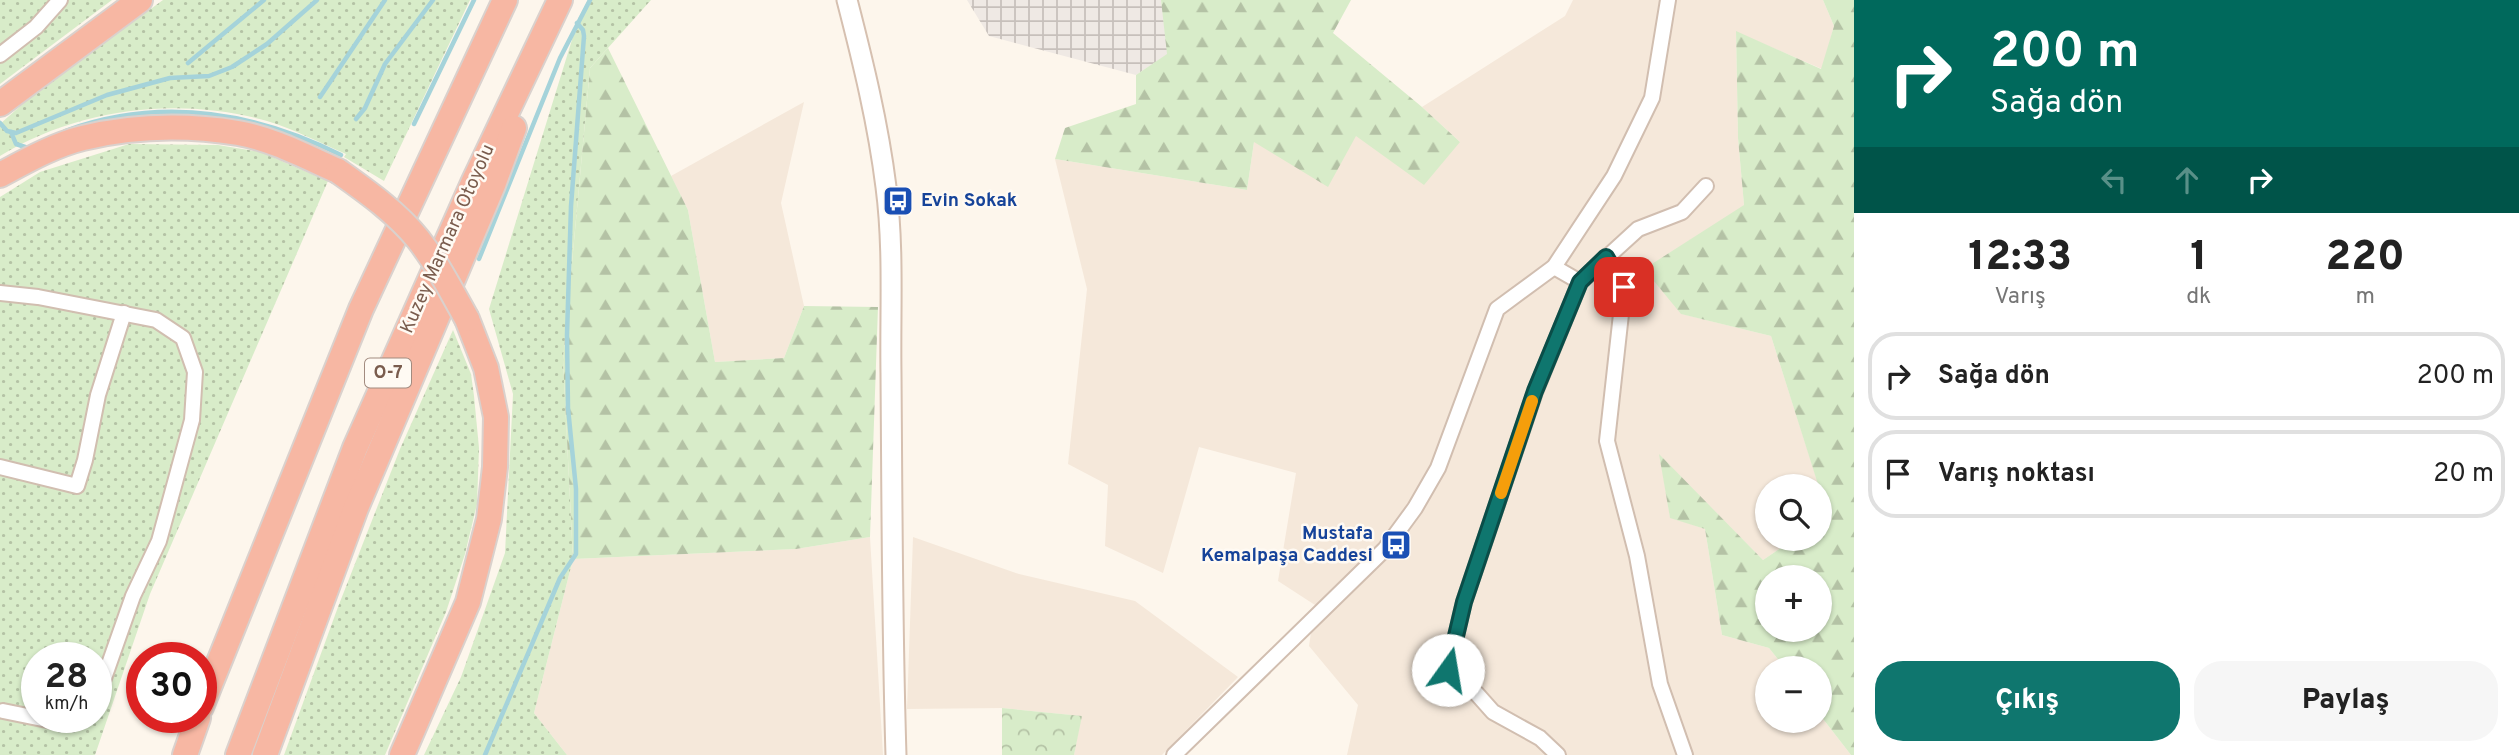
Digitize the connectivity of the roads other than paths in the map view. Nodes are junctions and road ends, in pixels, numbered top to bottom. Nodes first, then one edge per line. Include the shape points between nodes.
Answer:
1 (60, 0) edge
2 (140, 0) edge
3 (505, 0) edge
4 (561, 0) edge
5 (847, 0) edge
6 (1668, 0) edge
7 (0, 55) edge
8 (0, 104) edge
9 (0, 175) edge
10 (1706, 186) dead end
11 (1606, 257) junction
12 (1554, 267) junction
13 (1580, 282) junction
14 (0, 293) edge
15 (124, 313) junction
16 (0, 467) edge
17 (112, 656) edge
18 (217, 667) edge
19 (3, 711) dead end
20 (21, 715) edge
21 (193, 733) edge
22 (185, 755) edge
23 (238, 755) edge
24 (265, 755) edge
25 (402, 755) edge
26 (896, 755) edge
27 (1174, 755) edge
28 (1558, 755) edge
29 (1685, 755) edge

1 - 7 street via 36,27
2 - 8 highway
3 - 18 highway, O-7 via 361,309
4 - 23 highway, Kuzey Marmara Otoyolu / O-7 via 355,448
4 - 24 highway via 493,185 356,508
5 - 26 main road via 872,98 886,190
6 - 12 street via 1652,99 1614,176
9 - 25 highway, bridge via 82,138 176,127 240,133 291,149 338,171 390,211 445,278 486,368 496,417 495,467 489,519 468,602
10 - 11 street via 1682,212 1638,229
11 - 13 street
11 - 29 street via 1624,287 1607,441 1637,556 1660,684
12 - 13 street
12 - 27 street via 1497,309 1438,468 1385,549
13 - 28 street via 1531,405 1464,602 1448,670 1493,712 1540,738
14 - 15 street
15 - 16 street via 98,395 77,486
15 - 17 street via 156,320 183,338 195,372 192,420 159,541
19 - 20 street
21 - 22 highway

